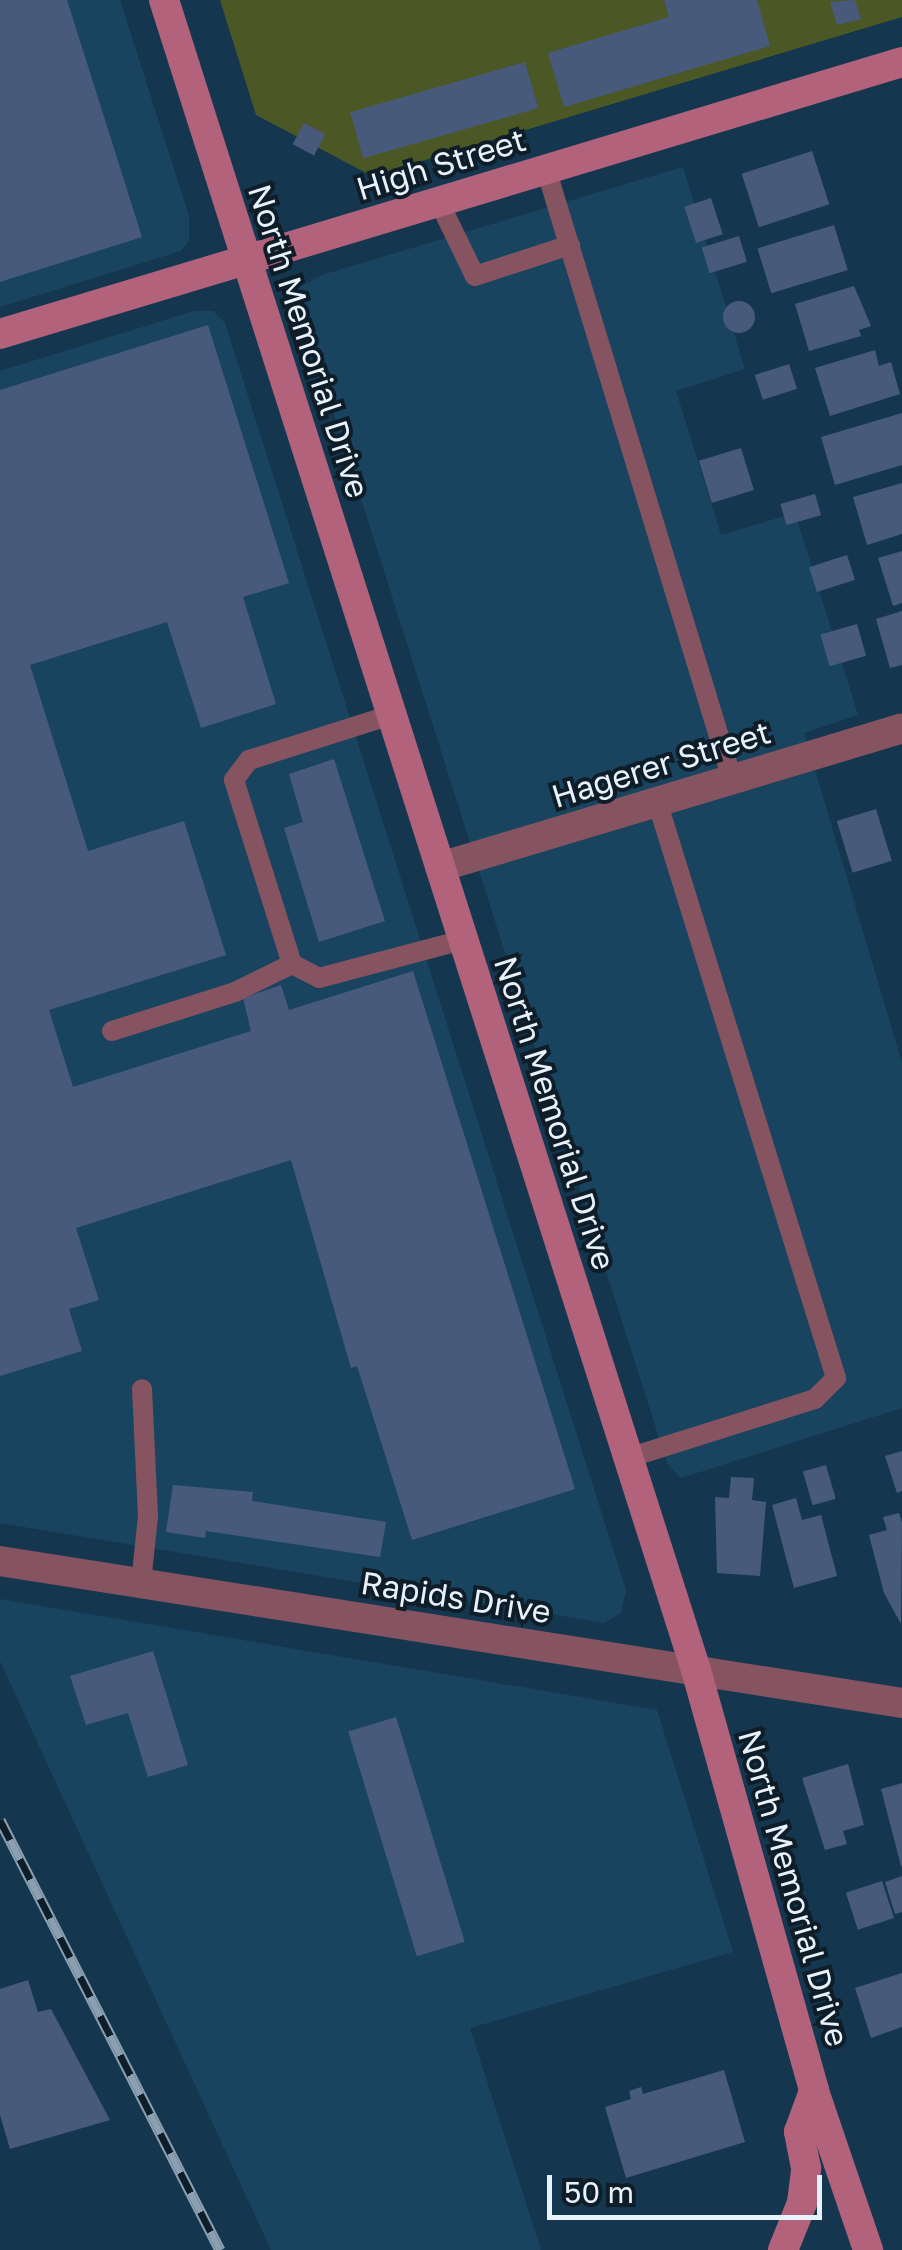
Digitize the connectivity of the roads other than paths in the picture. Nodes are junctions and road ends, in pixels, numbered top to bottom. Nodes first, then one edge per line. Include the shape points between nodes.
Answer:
1 (164, 0) edge
2 (902, 62) edge
3 (546, 169) junction
4 (439, 202) junction
5 (570, 246) junction
6 (246, 260) junction
7 (0, 334) edge
8 (392, 715) junction
9 (902, 728) edge
10 (732, 779) junction
11 (657, 801) junction
12 (440, 867) junction
13 (463, 940) junction
14 (292, 964) junction
15 (112, 1030) dead end
16 (142, 1389) dead end
17 (628, 1458) junction
18 (0, 1561) edge
19 (142, 1583) junction
20 (696, 1670) junction
21 (902, 1703) edge
22 (814, 2090) junction
23 (784, 2250) edge
24 (868, 2250) edge

1 - 6 main road, North Memorial Drive
2 - 3 main road, High Street
3 - 4 main road, High Street
3 - 5 lane
4 - 5 lane via 476,276
4 - 6 main road, High Street
5 - 10 lane
6 - 7 main road, High Street
6 - 8 main road, North Memorial Drive
8 - 12 main road, North Memorial Drive
8 - 14 lane via 248,760 234,780
9 - 10 street, Hagerer Street
10 - 11 street, Hagerer Street
11 - 12 street, Hagerer Street
11 - 17 lane via 836,1378 815,1399
12 - 13 main road, North Memorial Drive
13 - 14 lane via 319,978
13 - 17 main road, North Memorial Drive
14 - 15 lane via 235,992
16 - 19 lane via 148,1516
17 - 20 main road, North Memorial Drive
18 - 19 street, Rapids Drive
19 - 20 street, Rapids Drive
20 - 21 street, Rapids Drive
20 - 22 main road, North Memorial Drive
22 - 23 main road via 799,2132 806,2168 802,2203
22 - 24 main road, North Memorial Drive

